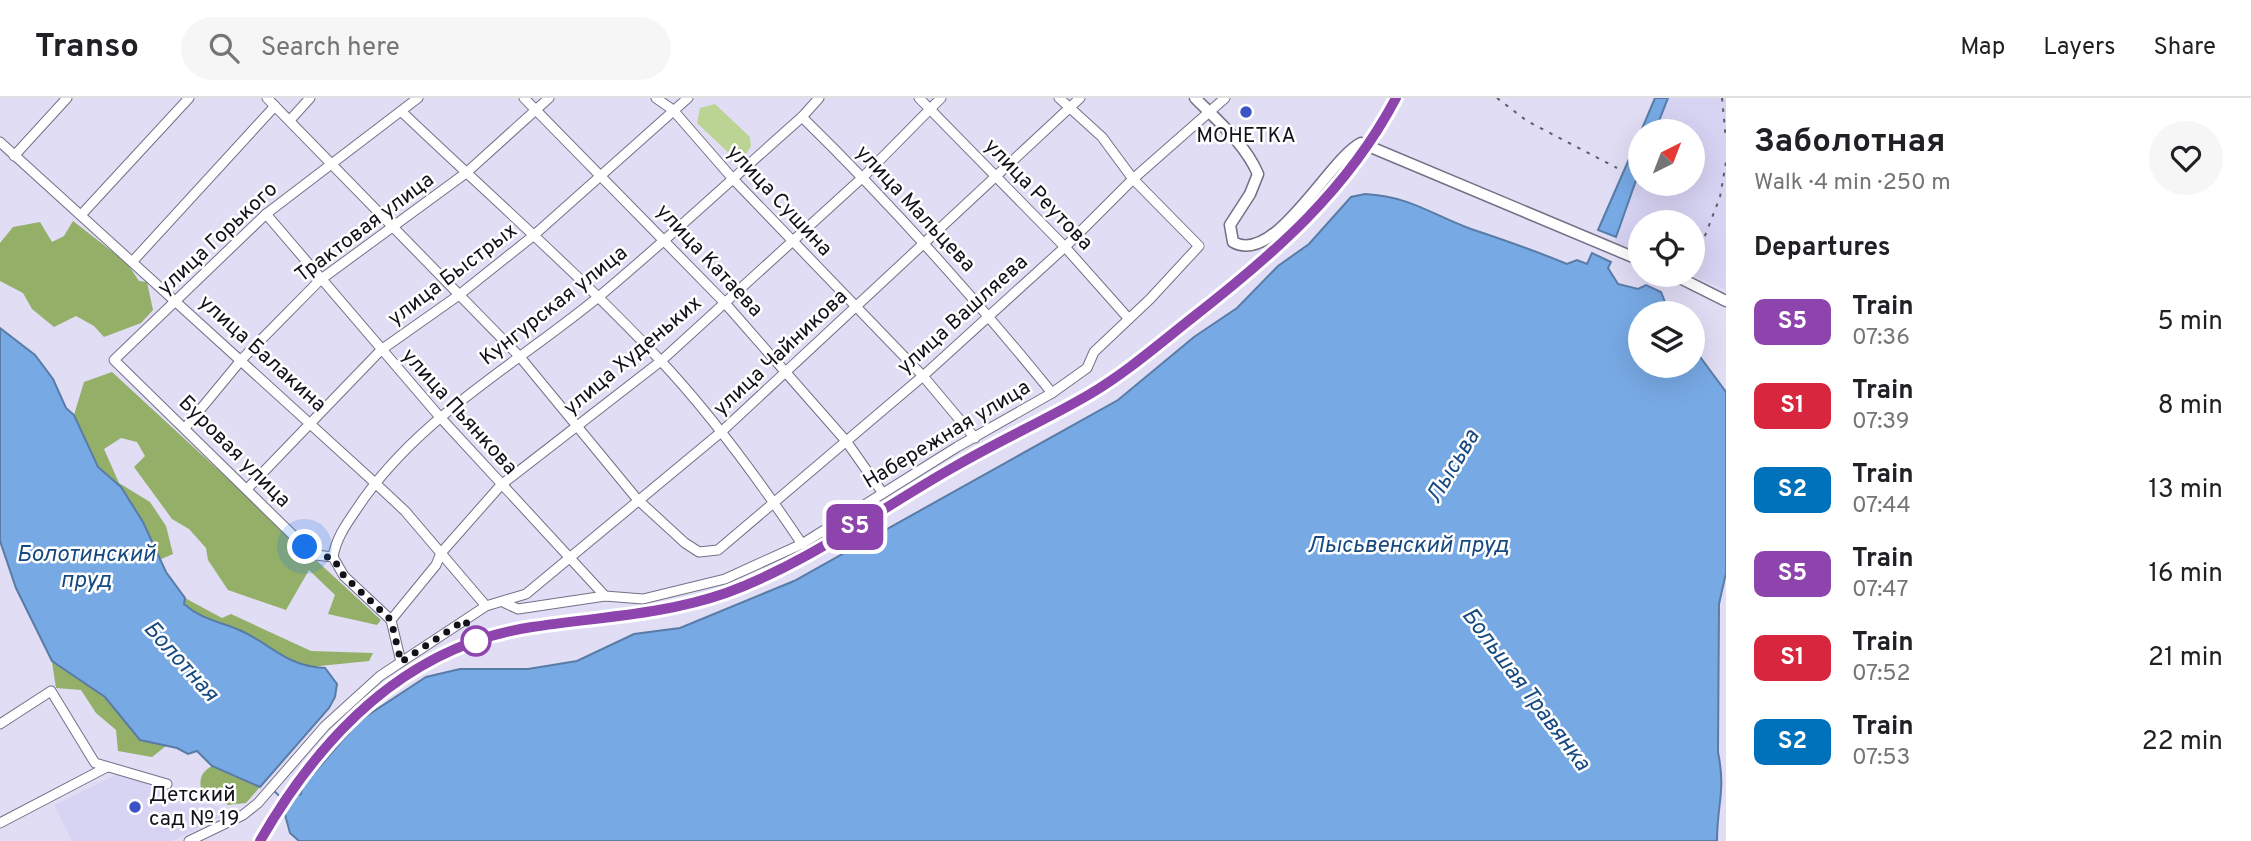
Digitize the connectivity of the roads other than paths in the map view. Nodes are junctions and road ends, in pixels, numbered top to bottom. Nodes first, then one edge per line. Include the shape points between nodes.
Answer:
1 (67, 98) edge
2 (189, 98) edge
3 (267, 98) edge
4 (310, 98) edge
5 (418, 98) edge
6 (524, 98) edge
7 (549, 98) edge
8 (656, 98) edge
9 (688, 98) edge
10 (819, 98) edge
11 (919, 98) edge
12 (941, 98) edge
13 (1059, 98) edge
14 (1080, 98) edge
15 (1195, 98) edge
16 (1225, 98) edge
17 (275, 106) junction
18 (929, 108) junction
19 (1069, 108) junction
20 (536, 109) junction
21 (673, 110) junction
22 (402, 112) junction
23 (1209, 113) junction
24 (802, 117) junction
25 (291, 119) junction
26 (0, 142) edge
27 (14, 156) junction
28 (332, 164) junction
29 (466, 173) junction
30 (602, 175) junction
31 (863, 177) junction
32 (995, 177) junction
33 (733, 179) junction
34 (1133, 179) junction
35 (265, 214) junction
36 (81, 215) junction
37 (392, 229) junction
38 (533, 236) junction
39 (666, 240) junction
40 (793, 242) junction
41 (925, 245) junction
42 (1065, 247) junction
43 (1628, 255) edge
44 (133, 261) junction
45 (320, 279) junction
46 (1698, 287) edge
47 (459, 295) junction
48 (598, 297) junction
49 (177, 301) junction
50 (1726, 301) edge
51 (724, 302) junction
52 (857, 308) junction
53 (988, 314) junction
54 (1129, 319) junction
55 (382, 350) junction
56 (520, 357) junction
57 (242, 359) junction
58 (114, 360) joint
59 (660, 361) junction
60 (786, 371) junction
61 (923, 376) junction
62 (1052, 393) junction
63 (439, 416) junction
64 (310, 422) junction
65 (575, 427) junction
66 (186, 428) junction
67 (720, 433) junction
68 (975, 438) junction
69 (846, 441) junction
70 (374, 482) junction
71 (501, 485) junction
72 (247, 489) junction
73 (882, 492) junction
74 (637, 499) junction
75 (774, 502) junction
76 (802, 544) junction
77 (440, 553) junction
78 (333, 558) junction
79 (568, 559) junction
80 (605, 596) junction
81 (505, 603) junction
82 (486, 606) junction
83 (391, 620) junction
84 (401, 662) junction
85 (0, 724) edge
86 (107, 767) junction
87 (167, 784) dead end
88 (0, 823) edge
89 (189, 841) edge

1 - 27 street
2 - 36 street
3 - 17 street
4 - 25 street
5 - 22 street, улица Горького
6 - 20 street, улица Катаева
7 - 20 street, Трактовая улица
8 - 21 street, улица Сушина
9 - 21 street, улица Быстрых
10 - 24 street, Кунгурская улица
11 - 18 street, улица Реутова
12 - 18 street, улица Худеньких
13 - 19 street
14 - 19 street, улица Чайникова
15 - 23 main road
16 - 23 street, улица Вашляева
17 - 25 street
17 - 44 street
18 - 31 street, улица Худеньких
18 - 32 street, улица Реутова
19 - 32 street, улица Чайникова
19 - 34 street via 1101,137
20 - 29 street, Трактовая улица
20 - 30 street, улица Катаева
21 - 30 street, улица Быстрых
21 - 33 street, улица Сушина
22 - 28 street, улица Горького
22 - 29 street
23 - 34 street, улица Вашляева
23 - 43 main road via 1237,141 1258,174 1230,225 1233,242 1242,247 1262,241 1276,230 1362,143
24 - 31 street, улица Мальцева
24 - 33 street, Кунгурская улица
25 - 28 street
26 - 27 street, улица Балакина
27 - 36 street, улица Балакина
28 - 35 street, улица Горького
28 - 37 street
29 - 37 street, Трактовая улица
29 - 38 street
30 - 38 street, улица Быстрых
30 - 39 street, улица Катаева
31 - 40 street, улица Худеньких
31 - 41 street, улица Мальцева
32 - 41 street, улица Чайникова
32 - 42 street, улица Реутова
33 - 39 street, Кунгурская улица
33 - 40 street, улица Сушина
34 - 42 street, улица Вашляева
34 - 54 street, Набережная улица via 1199,246
35 - 45 street, улица Пьянкова
35 - 49 street, улица Горького
36 - 44 street, улица Балакина
37 - 45 street, Трактовая улица
37 - 47 street
38 - 47 street, улица Быстрых
38 - 48 street
39 - 48 street, Кунгурская улица
39 - 51 street, улица Катаева
40 - 51 street, улица Худеньких
40 - 52 street, улица Сушина
41 - 52 street, улица Чайникова
41 - 53 street, улица Мальцева
42 - 53 street, улица Вашляева
42 - 54 street, улица Реутова
44 - 49 street, улица Балакина
45 - 55 street, улица Пьянкова
45 - 57 street, Трактовая улица
46 - 50 main road
47 - 55 street, улица Быстрых
47 - 56 street
48 - 56 street, Кунгурская улица
48 - 59 street
49 - 57 street, улица Балакина
49 - 58 street, улица Горького
51 - 59 street, улица Худеньких
51 - 60 street, улица Катаева
52 - 60 street, улица Чайникова
52 - 61 street, улица Сушина
53 - 61 street, улица Вашляева
53 - 62 street, улица Мальцева
54 - 62 street, Набережная улица via 1094,352 1087,368
55 - 63 street, улица Пьянкова
55 - 64 street, улица Быстрых
56 - 63 street, Кунгурская улица
56 - 65 street
57 - 64 street, улица Балакина
57 - 66 street, Трактовая улица
58 - 66 street, Буровая улица
59 - 65 street, улица Худеньких
59 - 67 street
60 - 67 street, улица Чайникова
60 - 69 street, улица Катаева
61 - 68 street, улица Сушина
61 - 69 street, улица Вашляева
62 - 68 street, Набережная улица
63 - 70 street, Кунгурская улица
63 - 71 street, улица Пьянкова
64 - 70 street, улица Балакина
64 - 72 street, улица Быстрых
65 - 71 street, улица Худеньких
65 - 74 street
66 - 72 street, Буровая улица
67 - 74 street, улица Чайникова
67 - 75 street
68 - 73 street, Набережная улица
69 - 73 street, улица Катаева
69 - 75 street, улица Вашляева
70 - 77 street, улица Балакина
70 - 78 street, Кунгурская улица via 335,542
71 - 77 street, улица Худеньких
71 - 79 street, улица Пьянкова
72 - 78 street, Буровая улица via 305,547
73 - 76 street, Набережная улица
74 - 75 street, улица Вашляева via 699,552 718,550
74 - 79 street, улица Чайникова
75 - 76 street
76 - 80 street, Набережная улица via 725,579 681,591 643,599
77 - 82 street, улица Балакина
77 - 83 street, улица Худеньких via 436,565
78 - 83 street, Буровая улица via 344,576
79 - 80 street, улица Пьянкова
79 - 81 street, улица Чайникова via 526,594
80 - 81 street, Набережная улица via 518,609
81 - 82 street, улица Чайникова
82 - 84 street
83 - 84 street
84 - 89 street via 325,726 258,803
85 - 86 street via 51,691 95,763
86 - 87 street
86 - 88 street

